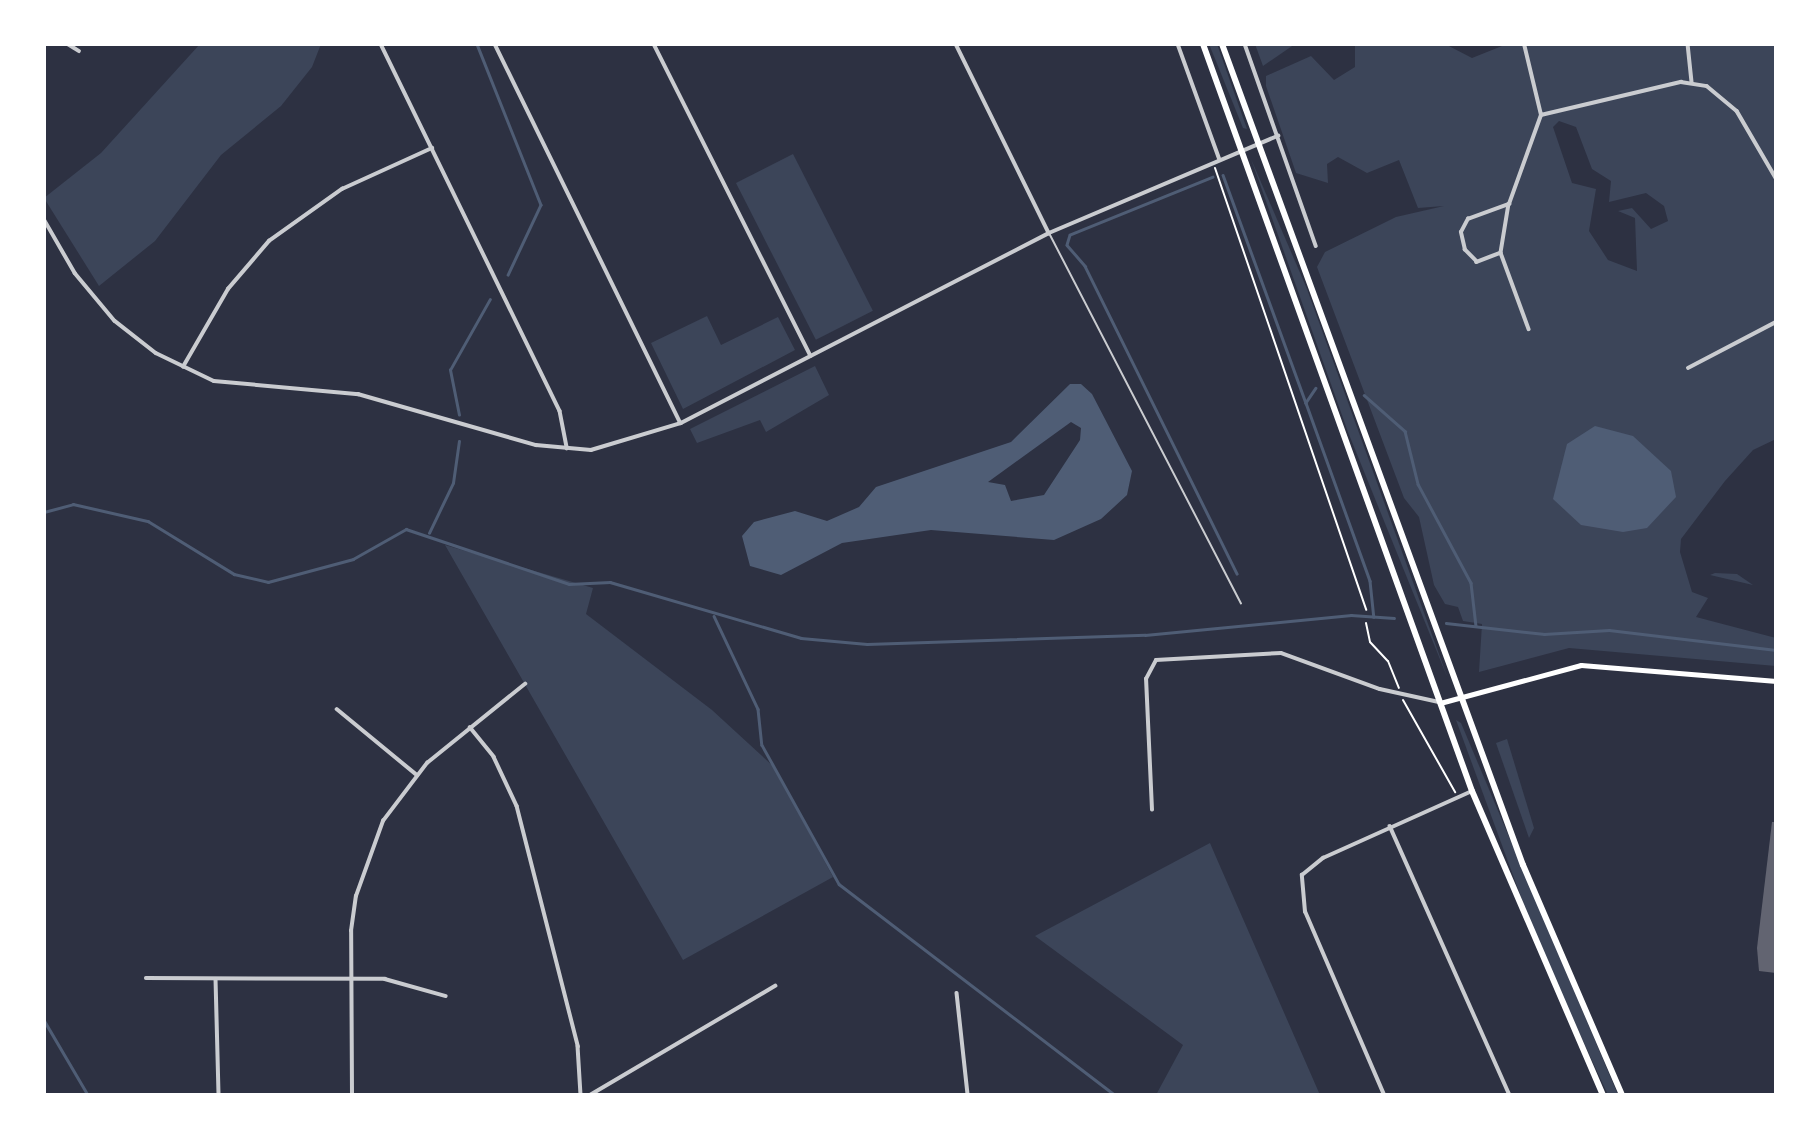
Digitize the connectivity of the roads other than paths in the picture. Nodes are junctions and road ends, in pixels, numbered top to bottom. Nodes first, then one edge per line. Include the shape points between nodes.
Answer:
1 (68, 44) edge
2 (381, 44) edge
3 (495, 44) edge
4 (654, 44) edge
5 (956, 44) edge
6 (1178, 44) edge
7 (1202, 44) edge
8 (1222, 44) edge
9 (1245, 44) edge
10 (1524, 44) edge
11 (1688, 44) edge
12 (79, 51) dead end
13 (1692, 82) junction
14 (1541, 116) junction
15 (1278, 136) junction
16 (1259, 144) junction
17 (432, 148) junction
18 (1242, 151) junction
19 (1220, 160) junction
20 (1776, 178) edge
21 (1509, 204) junction
22 (44, 219) edge
23 (1049, 233) junction
24 (1316, 246) dead end
25 (1501, 253) junction
26 (1776, 322) edge
27 (1530, 329) dead end
28 (811, 356) junction
29 (183, 367) junction
30 (1689, 368) dead end
31 (681, 423) junction
32 (567, 448) junction
33 (1241, 603) dead end
34 (1776, 681) edge
35 (525, 684) dead end
36 (1462, 698) junction
37 (1440, 703) junction
38 (337, 709) dead end
39 (470, 727) junction
40 (417, 775) junction
41 (1472, 791) junction
42 (1152, 810) dead end
43 (1390, 826) junction
44 (146, 978) dead end
45 (216, 979) junction
46 (351, 979) junction
47 (775, 986) dead end
48 (957, 993) dead end
49 (446, 996) dead end
50 (219, 1095) edge
51 (352, 1095) edge
52 (581, 1095) edge
53 (590, 1095) edge
54 (968, 1095) edge
55 (1384, 1095) edge
56 (1510, 1095) edge
57 (1603, 1095) edge
58 (1622, 1095) edge

1 - 12 street
2 - 17 street
3 - 31 street
4 - 28 street
5 - 23 street
6 - 19 street
7 - 18 highway
8 - 16 highway
9 - 15 street
10 - 14 street
11 - 13 street
13 - 14 street
13 - 20 street via 1737,111
14 - 21 street
15 - 16 street
15 - 24 street
16 - 18 street
16 - 36 highway
17 - 29 street via 342,189 269,241 228,289
17 - 32 street via 565,423
18 - 19 street
18 - 37 highway
19 - 23 street
21 - 25 street
21 - 25 street via 1468,219 1461,232 1465,250 1478,262
22 - 29 street via 75,274 115,321
23 - 28 street
23 - 33 lane
25 - 27 street
26 - 30 street
28 - 31 street
29 - 32 street via 239,386 358,394 499,436
31 - 32 street via 614,445
34 - 36 main road via 1581,665
35 - 39 street
36 - 37 main road
36 - 58 highway via 1523,865
37 - 41 highway
37 - 42 street via 1281,653 1156,660 1146,679
38 - 40 street
39 - 40 street
39 - 52 street via 494,757 517,806 578,1046
40 - 46 street via 383,821 356,896
41 - 43 street
41 - 57 highway
43 - 55 street via 1309,866 1299,897
43 - 56 street
44 - 45 street
45 - 46 street
45 - 50 street
46 - 49 street via 385,979
46 - 51 street
47 - 53 street
48 - 54 street

